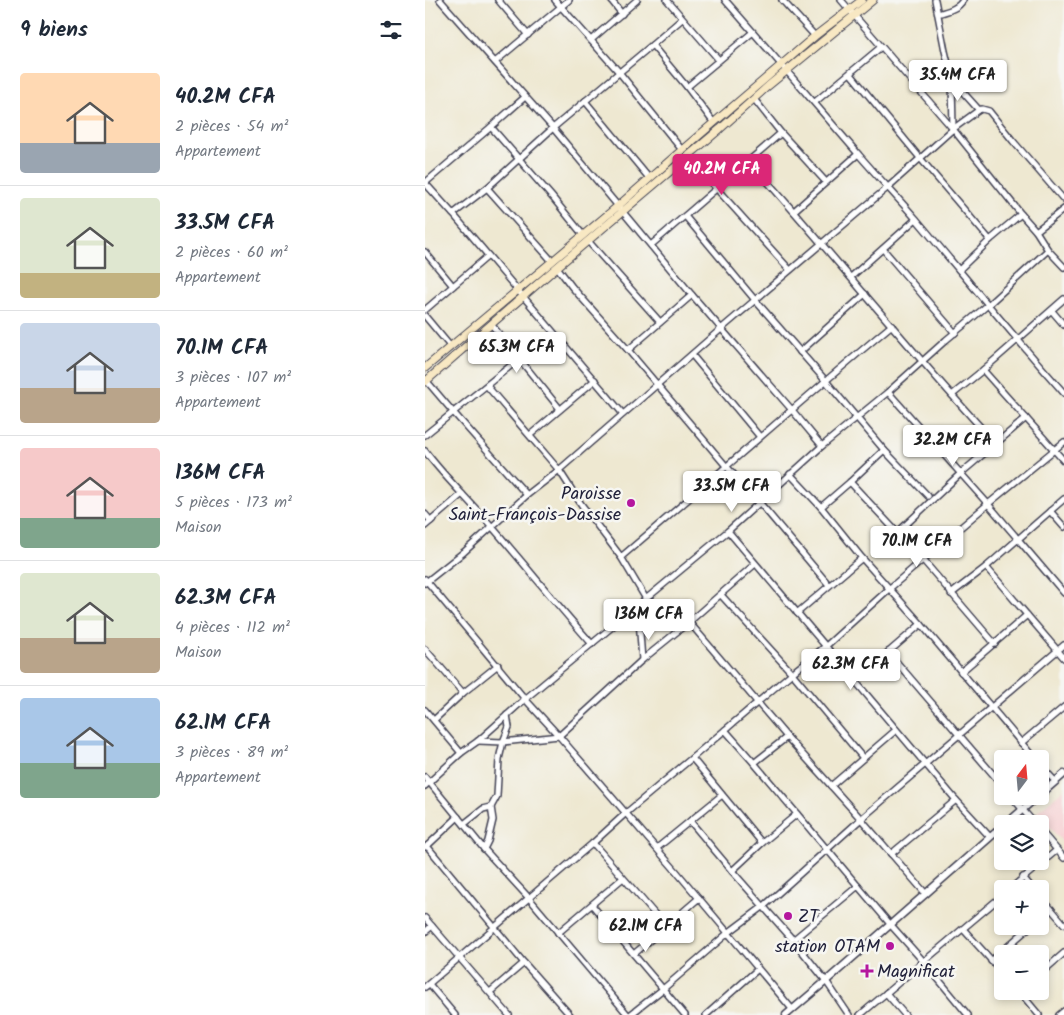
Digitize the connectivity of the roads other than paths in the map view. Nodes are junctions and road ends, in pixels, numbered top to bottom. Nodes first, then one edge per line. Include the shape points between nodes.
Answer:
1 (440, 0) edge
2 (498, 0) edge
3 (555, 0) edge
4 (569, 0) edge
5 (611, 0) edge
6 (637, 0) edge
7 (667, 0) edge
8 (725, 0) edge
9 (782, 0) edge
10 (841, 0) edge
11 (862, 0) edge
12 (873, 0) edge
13 (935, 0) edge
14 (963, 0) edge
15 (561, 7) junction
16 (852, 13) junction
17 (622, 14) junction
18 (938, 14) junction
19 (682, 19) junction
20 (753, 32) junction
21 (528, 35) junction
22 (815, 36) junction
23 (591, 40) junction
24 (652, 45) junction
25 (881, 47) junction
26 (719, 60) junction
27 (495, 62) junction
28 (784, 68) junction
29 (619, 72) junction
30 (850, 73) junction
31 (952, 80) junction
32 (687, 87) junction
33 (525, 97) junction
34 (754, 99) junction
35 (585, 101) junction
36 (815, 102) junction
37 (979, 110) junction
38 (714, 123) junction
39 (491, 128) junction
40 (553, 128) junction
41 (953, 129) junction
42 (781, 133) junction
43 (682, 150) junction
44 (858, 154) junction
45 (688, 157) junction
46 (919, 158) junction
47 (519, 160) junction
48 (749, 160) junction
49 (649, 178) junction
50 (825, 182) junction
51 (425, 183) edge
52 (487, 188) junction
53 (716, 188) junction
54 (887, 188) junction
55 (1064, 200) edge
56 (620, 209) junction
57 (1064, 209) edge
58 (794, 210) junction
59 (453, 214) junction
60 (1021, 214) junction
61 (685, 216) junction
62 (916, 219) junction
63 (1036, 231) junction
64 (583, 235) junction
65 (990, 240) junction
66 (588, 241) junction
67 (822, 243) junction
68 (651, 245) junction
69 (883, 249) junction
70 (1048, 250) junction
71 (425, 252) edge
72 (488, 256) junction
73 (552, 261) junction
74 (557, 267) junction
75 (1064, 267) edge
76 (791, 270) junction
77 (959, 270) junction
78 (851, 277) junction
79 (453, 286) junction
80 (518, 290) junction
81 (865, 294) junction
82 (692, 295) junction
83 (524, 297) junction
84 (1064, 299) edge
85 (755, 300) junction
86 (989, 304) junction
87 (425, 310) edge
88 (1052, 311) junction
89 (425, 316) edge
90 (660, 322) junction
91 (491, 324) junction
92 (892, 325) junction
93 (1064, 325) edge
94 (721, 329) junction
95 (955, 333) junction
96 (1017, 340) junction
97 (450, 346) junction
98 (628, 350) junction
99 (800, 352) junction
100 (692, 355) junction
101 (519, 360) junction
102 (921, 362) junction
103 (425, 368) edge
104 (983, 370) junction
105 (595, 380) junction
106 (825, 380) junction
107 (426, 381) edge
108 (658, 384) junction
109 (487, 386) junction
110 (887, 392) junction
111 (1064, 394) edge
112 (952, 395) junction
113 (560, 410) junction
114 (792, 410) junction
115 (453, 413) junction
116 (623, 414) junction
117 (857, 418) junction
118 (1026, 418) junction
119 (425, 435) edge
120 (530, 435) junction
121 (760, 437) junction
122 (1064, 442) edge
123 (996, 444) junction
124 (821, 446) junction
125 (884, 450) junction
126 (1055, 450) junction
127 (425, 451) edge
128 (1064, 460) edge
129 (726, 466) junction
130 (559, 470) junction
131 (790, 474) junction
132 (960, 474) junction
133 (850, 482) junction
134 (462, 494) junction
135 (527, 495) junction
136 (928, 496) dead end
137 (1064, 499) edge
138 (759, 502) junction
139 (988, 504) junction
140 (821, 507) junction
141 (1050, 511) junction
142 (425, 514) edge
143 (431, 521) junction
144 (425, 526) edge
145 (1064, 526) edge
146 (492, 527) junction
147 (728, 531) junction
148 (898, 532) junction
149 (1018, 539) junction
150 (621, 556) junction
151 (862, 558) junction
152 (923, 560) junction
153 (755, 564) junction
154 (986, 567) junction
155 (426, 581) edge
156 (829, 585) junction
157 (890, 588) junction
158 (1064, 593) edge
159 (721, 594) junction
160 (951, 594) junction
161 (646, 599) junction
162 (638, 606) junction
163 (797, 613) junction
164 (1027, 616) junction
165 (689, 622) junction
166 (921, 624) junction
167 (592, 644) junction
168 (995, 644) junction
169 (826, 646) junction
170 (1064, 646) edge
171 (425, 649) edge
172 (1058, 650) junction
173 (888, 652) junction
174 (1064, 658) edge
175 (643, 660) junction
176 (497, 665) junction
177 (961, 672) junction
178 (792, 673) junction
179 (855, 681) junction
180 (463, 693) junction
181 (525, 699) junction
182 (758, 701) junction
183 (1064, 707) edge
184 (991, 708) junction
185 (425, 710) edge
186 (507, 715) junction
187 (434, 720) junction
188 (725, 730) junction
189 (896, 730) junction
190 (559, 736) junction
191 (959, 736) junction
192 (787, 737) junction
193 (477, 741) junction
194 (503, 742) junction
195 (1021, 743) junction
196 (1027, 750) edge
197 (461, 753) junction
198 (692, 758) junction
199 (863, 758) junction
200 (754, 762) junction
201 (926, 764) junction
202 (1064, 774) edge
203 (1049, 775) edge
204 (994, 776) edge
205 (425, 777) edge
206 (1055, 781) junction
207 (427, 784) edge
208 (831, 786) junction
209 (1049, 786) edge
210 (722, 795) junction
211 (956, 800) junction
212 (1019, 805) edge
213 (1028, 805) edge
214 (491, 807) junction
215 (1023, 810) junction
216 (626, 813) junction
217 (797, 814) junction
218 (1017, 815) edge
219 (1027, 815) edge
220 (459, 817) junction
221 (861, 819) junction
222 (690, 821) junction
223 (464, 824) junction
224 (994, 834) edge
225 (990, 837) junction
226 (1049, 841) edge
227 (593, 843) junction
228 (762, 843) junction
229 (426, 847) edge
230 (657, 848) junction
231 (484, 849) junction
232 (827, 850) junction
233 (1057, 850) junction
234 (891, 854) junction
235 (1064, 858) edge
236 (732, 871) junction
237 (1023, 877) junction
238 (623, 878) junction
239 (1020, 880) edge
240 (1026, 880) edge
241 (858, 886) junction
242 (925, 894) junction
243 (529, 898) junction
244 (699, 898) junction
245 (994, 903) edge
246 (592, 905) junction
247 (764, 906) junction
248 (1049, 907) edge
249 (1051, 909) joint
250 (425, 918) edge
251 (890, 924) junction
252 (1064, 924) edge
253 (432, 926) junction
254 (666, 927) junction
255 (495, 928) junction
256 (963, 929) junction
257 (425, 932) edge
258 (558, 932) junction
259 (728, 933) junction
260 (1021, 935) edge
261 (793, 940) junction
262 (1064, 953) edge
263 (635, 954) junction
264 (459, 958) junction
265 (991, 961) junction
266 (924, 962) junction
267 (524, 963) junction
268 (994, 964) edge
269 (1049, 966) edge
270 (758, 969) junction
271 (826, 981) junction
272 (427, 986) edge
273 (663, 989) junction
274 (489, 992) junction
275 (886, 993) junction
276 (1026, 1000) edge
277 (793, 1009) junction
278 (1064, 1011) edge
279 (455, 1015) edge
280 (509, 1015) edge
281 (569, 1015) edge
282 (629, 1015) edge
283 (685, 1015) edge
284 (706, 1015) edge
285 (785, 1015) edge
286 (849, 1015) edge
287 (860, 1015) edge
288 (905, 1015) edge
289 (968, 1015) edge
290 (1039, 1015) edge
291 (1059, 1015) edge

1 - 27 street
2 - 21 street
3 - 15 street
4 - 15 street
5 - 17 street
6 - 17 street
7 - 19 street
8 - 20 street
9 - 22 street
10 - 16 street
11 - 16 main road
12 - 16 main road
13 - 18 street
14 - 18 street via 952,10
15 - 21 street
15 - 23 street
16 - 22 main road
16 - 25 street
16 - 28 main road
17 - 23 street
18 - 31 street
19 - 24 street
19 - 26 street
20 - 26 street
20 - 28 street
21 - 27 street
22 - 28 main road
23 - 29 street
24 - 29 street
24 - 32 street
25 - 30 street
25 - 41 street
26 - 32 street
27 - 33 street
28 - 34 main road
28 - 36 street
28 - 38 main road
29 - 35 street
29 - 43 street
30 - 36 street
30 - 46 street
31 - 37 street
31 - 41 street
32 - 38 street
33 - 39 street
33 - 40 street
34 - 42 street
34 - 45 main road
35 - 40 street
35 - 49 street
36 - 44 street
37 - 41 street
37 - 55 street via 989,110
38 - 43 main road
39 - 47 street
39 - 51 street
40 - 47 street
40 - 56 street
41 - 46 street
41 - 60 street
42 - 48 street
42 - 50 street
43 - 49 main road
44 - 50 street
44 - 54 street
45 - 53 street
45 - 56 main road
46 - 54 street
46 - 65 street
47 - 52 street
47 - 64 street
48 - 53 street
48 - 58 street
49 - 56 main road
50 - 58 street
51 - 59 street
52 - 59 street
52 - 73 street
53 - 61 street
53 - 76 street
54 - 62 street
54 - 67 street
56 - 64 main road
56 - 66 main road
56 - 68 street
57 - 63 street
58 - 67 street
59 - 72 street
60 - 63 street
60 - 65 street
61 - 68 street
61 - 85 street
62 - 69 street
62 - 77 street
63 - 70 street
64 - 73 main road
65 - 77 street
66 - 74 main road
66 - 90 street
67 - 76 street
67 - 78 street
68 - 82 street
69 - 78 street
69 - 95 street
70 - 75 street
70 - 86 street
71 - 79 street
72 - 79 street
72 - 80 street
73 - 80 main road
74 - 83 main road
74 - 98 street
76 - 85 street
77 - 86 street
78 - 81 street
79 - 87 street
80 - 83 street
80 - 97 main road
81 - 92 street
81 - 99 street
82 - 90 street
82 - 94 street
83 - 91 main road
83 - 105 street
84 - 88 street
85 - 94 street
85 - 99 street
86 - 95 street
86 - 96 street
88 - 93 street
88 - 96 street
89 - 97 street
90 - 98 street
91 - 101 street
91 - 107 main road
92 - 102 street
92 - 106 street
94 - 100 street
94 - 114 street
95 - 102 street
96 - 104 street
96 - 111 street
97 - 103 main road
98 - 108 street
99 - 106 street
100 - 108 street
100 - 121 street
101 - 109 street
101 - 113 street
102 - 110 street
102 - 112 street
104 - 112 street
104 - 118 street
105 - 113 street
105 - 116 street
106 - 114 street
106 - 117 street
107 - 115 street
108 - 116 street
108 - 129 street
109 - 115 street
109 - 120 street
110 - 117 street
110 - 132 street
112 - 123 street
113 - 120 street
114 - 121 street
114 - 124 street
115 - 119 street
115 - 135 street
116 - 130 street
117 - 124 street
117 - 125 street
118 - 123 street
118 - 126 street
120 - 130 street
121 - 129 street
122 - 126 street
123 - 132 street
124 - 131 street
125 - 133 street
125 - 136 street
126 - 128 street
126 - 139 street
127 - 134 street
129 - 138 street
129 - 150 street
130 - 135 street
130 - 150 street
131 - 138 street
131 - 140 street
132 - 139 street
132 - 148 street
133 - 140 street
133 - 148 street
134 - 143 street
134 - 146 street
135 - 146 street
137 - 141 street
138 - 147 street
138 - 156 street
139 - 149 street
139 - 152 street
140 - 151 street
141 - 145 street
141 - 149 street
142 - 143 street
143 - 144 street
146 - 155 street
146 - 167 street
147 - 153 street
147 - 161 street
148 - 152 street
149 - 154 street
149 - 158 street
150 - 161 street
151 - 156 street
151 - 157 street
152 - 157 street
152 - 160 street
153 - 159 street
153 - 163 street
154 - 160 street
154 - 164 street
155 - 176 street
156 - 163 street
157 - 166 street
157 - 169 street
159 - 165 street
159 - 178 street
160 - 168 street
161 - 162 street
162 - 167 street
162 - 175 street
163 - 169 street
164 - 168 street
164 - 172 street
165 - 175 street
165 - 182 street
166 - 173 street
166 - 177 street
167 - 181 street
168 - 177 street
169 - 178 street
169 - 179 street
170 - 172 street
171 - 180 street
172 - 174 street
172 - 184 street
173 - 179 street
173 - 191 street
175 - 190 street
176 - 180 street
176 - 181 street
177 - 184 street
178 - 182 street
178 - 199 street
179 - 189 street
180 - 187 street
181 - 186 street
181 - 190 street
182 - 188 street
182 - 192 street
183 - 195 street
184 - 191 street
184 - 195 street
185 - 187 street
186 - 193 street
186 - 194 street via 509,727
187 - 197 street
188 - 198 street
188 - 200 street
189 - 199 street
189 - 201 street
190 - 194 street
190 - 216 street
191 - 201 street
191 - 204 street
192 - 200 street
192 - 208 street
193 - 194 street
193 - 197 street
194 - 214 street via 497,796
195 - 196 street
197 - 207 street
198 - 210 street
198 - 216 street
199 - 208 street
200 - 217 street
201 - 211 street
201 - 221 street
202 - 206 street
203 - 206 street
205 - 207 street
206 - 209 street
207 - 220 street
208 - 221 street
210 - 222 street
210 - 228 street
211 - 225 street
211 - 234 street
212 - 215 street
213 - 215 street
214 - 223 street via 483,809
214 - 231 street via 493,820
215 - 218 street
215 - 219 street
216 - 227 street
216 - 230 street
217 - 228 street
217 - 232 street
220 - 223 street
220 - 229 street
221 - 232 street
221 - 234 street
222 - 230 street
222 - 236 street
223 - 231 street
224 - 225 street
225 - 242 street
226 - 233 street
227 - 238 street
227 - 243 street
228 - 236 street
229 - 255 street
230 - 244 street
231 - 243 street
232 - 241 street
232 - 247 street
233 - 235 street
233 - 237 street
234 - 242 street
236 - 247 street
237 - 239 street
237 - 240 street
238 - 246 street
238 - 254 street
241 - 251 street
241 - 261 street
242 - 251 street
243 - 255 street
243 - 258 street
244 - 254 street
244 - 259 street
245 - 256 street
246 - 258 street
246 - 263 street
247 - 259 street
247 - 261 street
248 - 249 street
249 - 252 street
250 - 253 street
251 - 266 street
251 - 271 street
253 - 257 street
253 - 264 street
254 - 263 street
255 - 264 street
255 - 267 street
256 - 265 street
256 - 266 street
258 - 282 street
259 - 270 street
259 - 273 street
260 - 265 street
261 - 271 street
262 - 269 street
263 - 273 street
264 - 272 street
264 - 274 street
265 - 268 street
266 - 275 street
266 - 289 street
267 - 274 street
267 - 281 street
270 - 277 street
270 - 284 street
271 - 277 street
271 - 286 street
272 - 279 street
273 - 282 street
273 - 283 street
274 - 280 street
275 - 287 street
275 - 288 street
276 - 290 street
277 - 285 street
278 - 291 street

